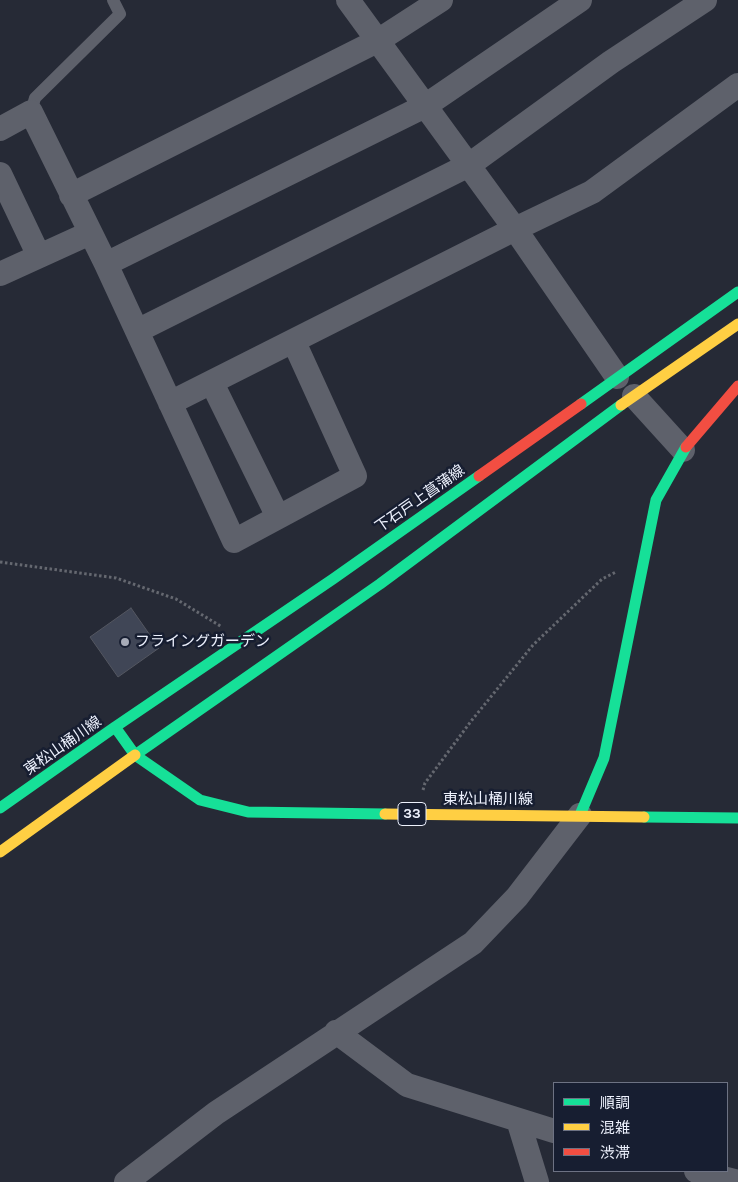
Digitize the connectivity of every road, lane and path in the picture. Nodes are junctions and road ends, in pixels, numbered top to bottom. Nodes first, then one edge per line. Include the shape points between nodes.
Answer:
1 (113, 0) edge
2 (348, 0) edge
3 (580, 0) edge
4 (705, 0) edge
5 (427, 4) edge
6 (379, 40) junction
7 (738, 85) edge
8 (426, 106) junction
9 (31, 112) junction
10 (0, 129) edge
11 (469, 165) junction
12 (0, 174) edge
13 (71, 194) junction
14 (515, 229) junction
15 (90, 233) junction
16 (39, 256) junction
17 (106, 264) junction
18 (0, 274) edge
19 (738, 292) edge
20 (738, 324) edge
21 (137, 331) junction
22 (294, 342) junction
23 (617, 377) junction
24 (212, 383) junction
25 (738, 386) edge
26 (634, 396) junction
27 (170, 403) junction
28 (683, 450) junction
29 (278, 517) junction
30 (643, 558) junction
31 (0, 562) edge
32 (238, 643) junction
33 (115, 727) junction
34 (135, 755) junction
35 (0, 808) edge
36 (415, 814) junction
37 (580, 815) junction
38 (738, 818) edge
39 (0, 852) edge
40 (336, 1032) junction
41 (518, 1120) junction
42 (553, 1131) edge
43 (700, 1172) edge
44 (126, 1182) edge
45 (537, 1182) edge
46 (738, 1182) edge

1 - 9 lane via 120,14 35,98
2 - 6 street
3 - 8 street
4 - 11 street via 611,62
5 - 6 street
6 - 8 street
6 - 13 street
7 - 14 street via 592,192
8 - 11 street
8 - 17 street
9 - 10 street
9 - 13 street
11 - 14 street
11 - 21 street
12 - 16 street
13 - 15 street
14 - 22 street
14 - 23 street
15 - 16 street
15 - 17 street
16 - 18 street
17 - 21 street
19 - 23 main road, 下石戸上菖蒲線
20 - 26 main road
21 - 27 street
22 - 24 street
22 - 29 street via 355,476
23 - 32 main road, 下石戸上菖蒲線
24 - 27 street
24 - 29 street
25 - 28 main road
26 - 28 street
26 - 34 main road via 380,584
27 - 29 street via 234,541
28 - 30 main road via 656,500
30 - 36 path via 602,580 533,645 425,783
30 - 37 main road via 604,758
31 - 32 path via 116,578 176,599 221,626
32 - 33 main road, 下石戸上菖蒲線
33 - 34 main road, 東松山桶川線 / 33
33 - 35 main road, 東松山桶川線
34 - 36 main road, 東松山桶川線 / 33 via 200,800 248,812
34 - 39 main road
36 - 37 main road, 東松山桶川線 / 33
37 - 38 main road, 東松山桶川線 / 33
37 - 40 street via 517,897 473,943
40 - 41 street via 407,1085
40 - 44 street via 216,1113
41 - 42 street
41 - 45 street
43 - 46 street

